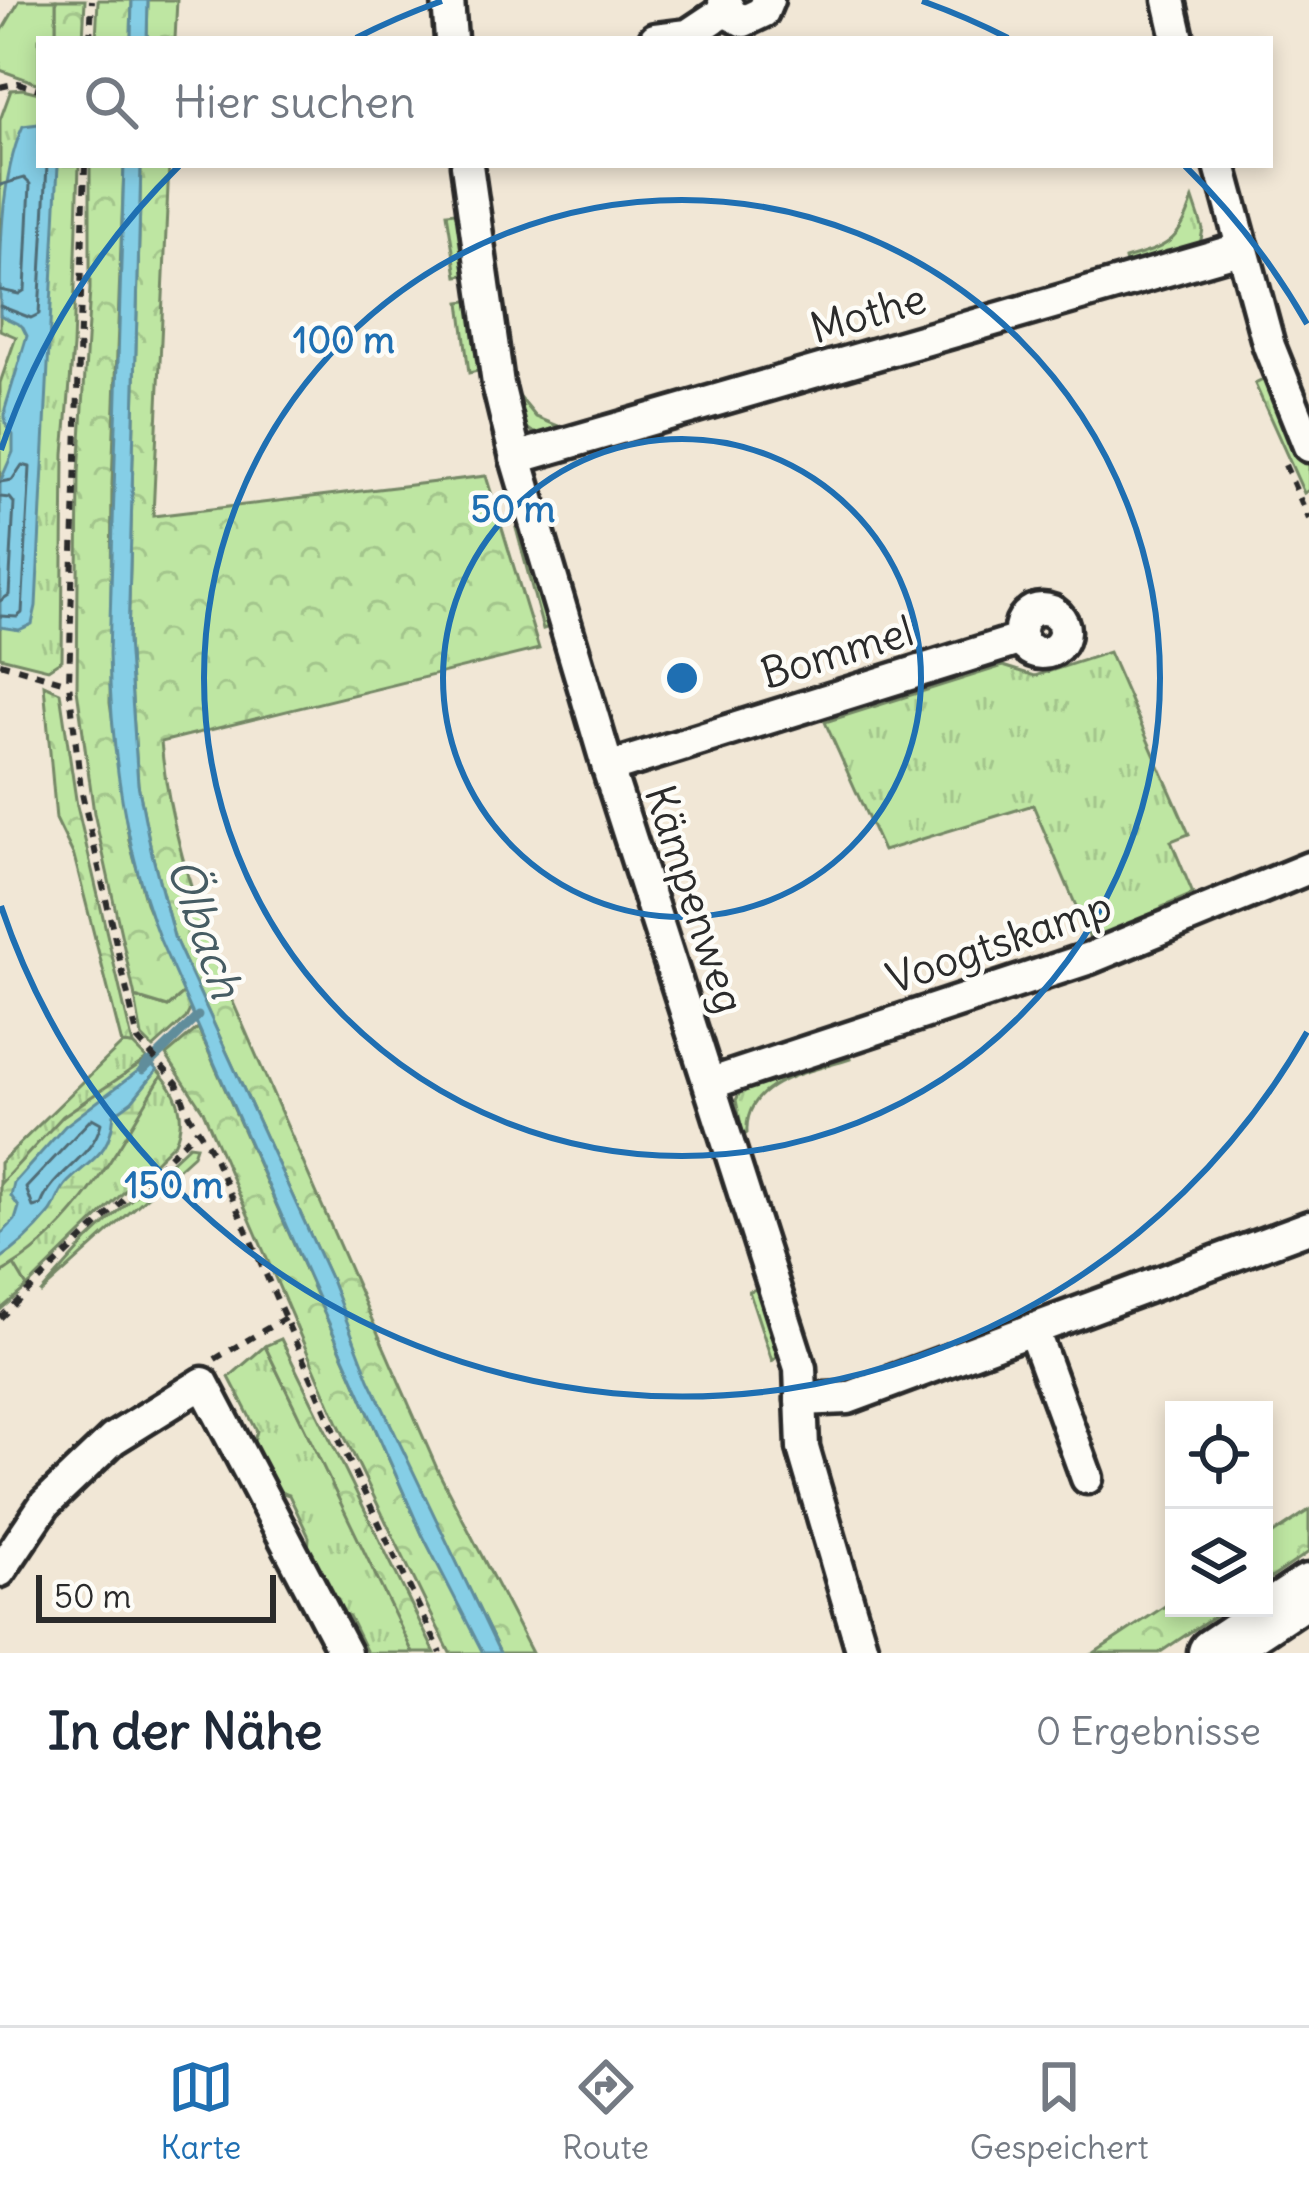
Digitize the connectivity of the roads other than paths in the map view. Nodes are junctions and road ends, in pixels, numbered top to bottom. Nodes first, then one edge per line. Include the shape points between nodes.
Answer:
1 (448, 0) edge
2 (769, 0) edge
3 (1168, 0) edge
4 (725, 5) edge
5 (452, 36) edge
6 (680, 36) edge
7 (1177, 36) edge
8 (467, 168) edge
9 (1221, 168) edge
10 (1243, 248) junction
11 (1309, 446) edge
12 (516, 458) junction
13 (1022, 638) dead end
14 (608, 768) junction
15 (1309, 868) edge
16 (712, 1083) junction
17 (1309, 1227) edge
18 (1033, 1330) junction
19 (801, 1400) junction
20 (1087, 1478) dead end
21 (0, 1571) edge
22 (1309, 1589) edge
23 (345, 1653) edge
24 (863, 1653) edge
25 (1214, 1653) edge

1 - 5 street
2 - 4 street via 752,20
3 - 7 street
4 - 6 street
8 - 12 street, Kämpenweg
9 - 10 street
10 - 11 street via 1269,346
10 - 12 street, Mothe
12 - 14 street, Kämpenweg
13 - 14 street, Bommel
14 - 16 street, Kämpenweg
15 - 16 street, Voogtskamp via 1090,958
16 - 19 street, Kämpenweg via 800,1368
17 - 18 street
18 - 19 street via 848,1398
18 - 20 street
19 - 24 street, Kämpenweg via 802,1448
21 - 23 street via 45,1504 113,1439 203,1384
22 - 25 main road

